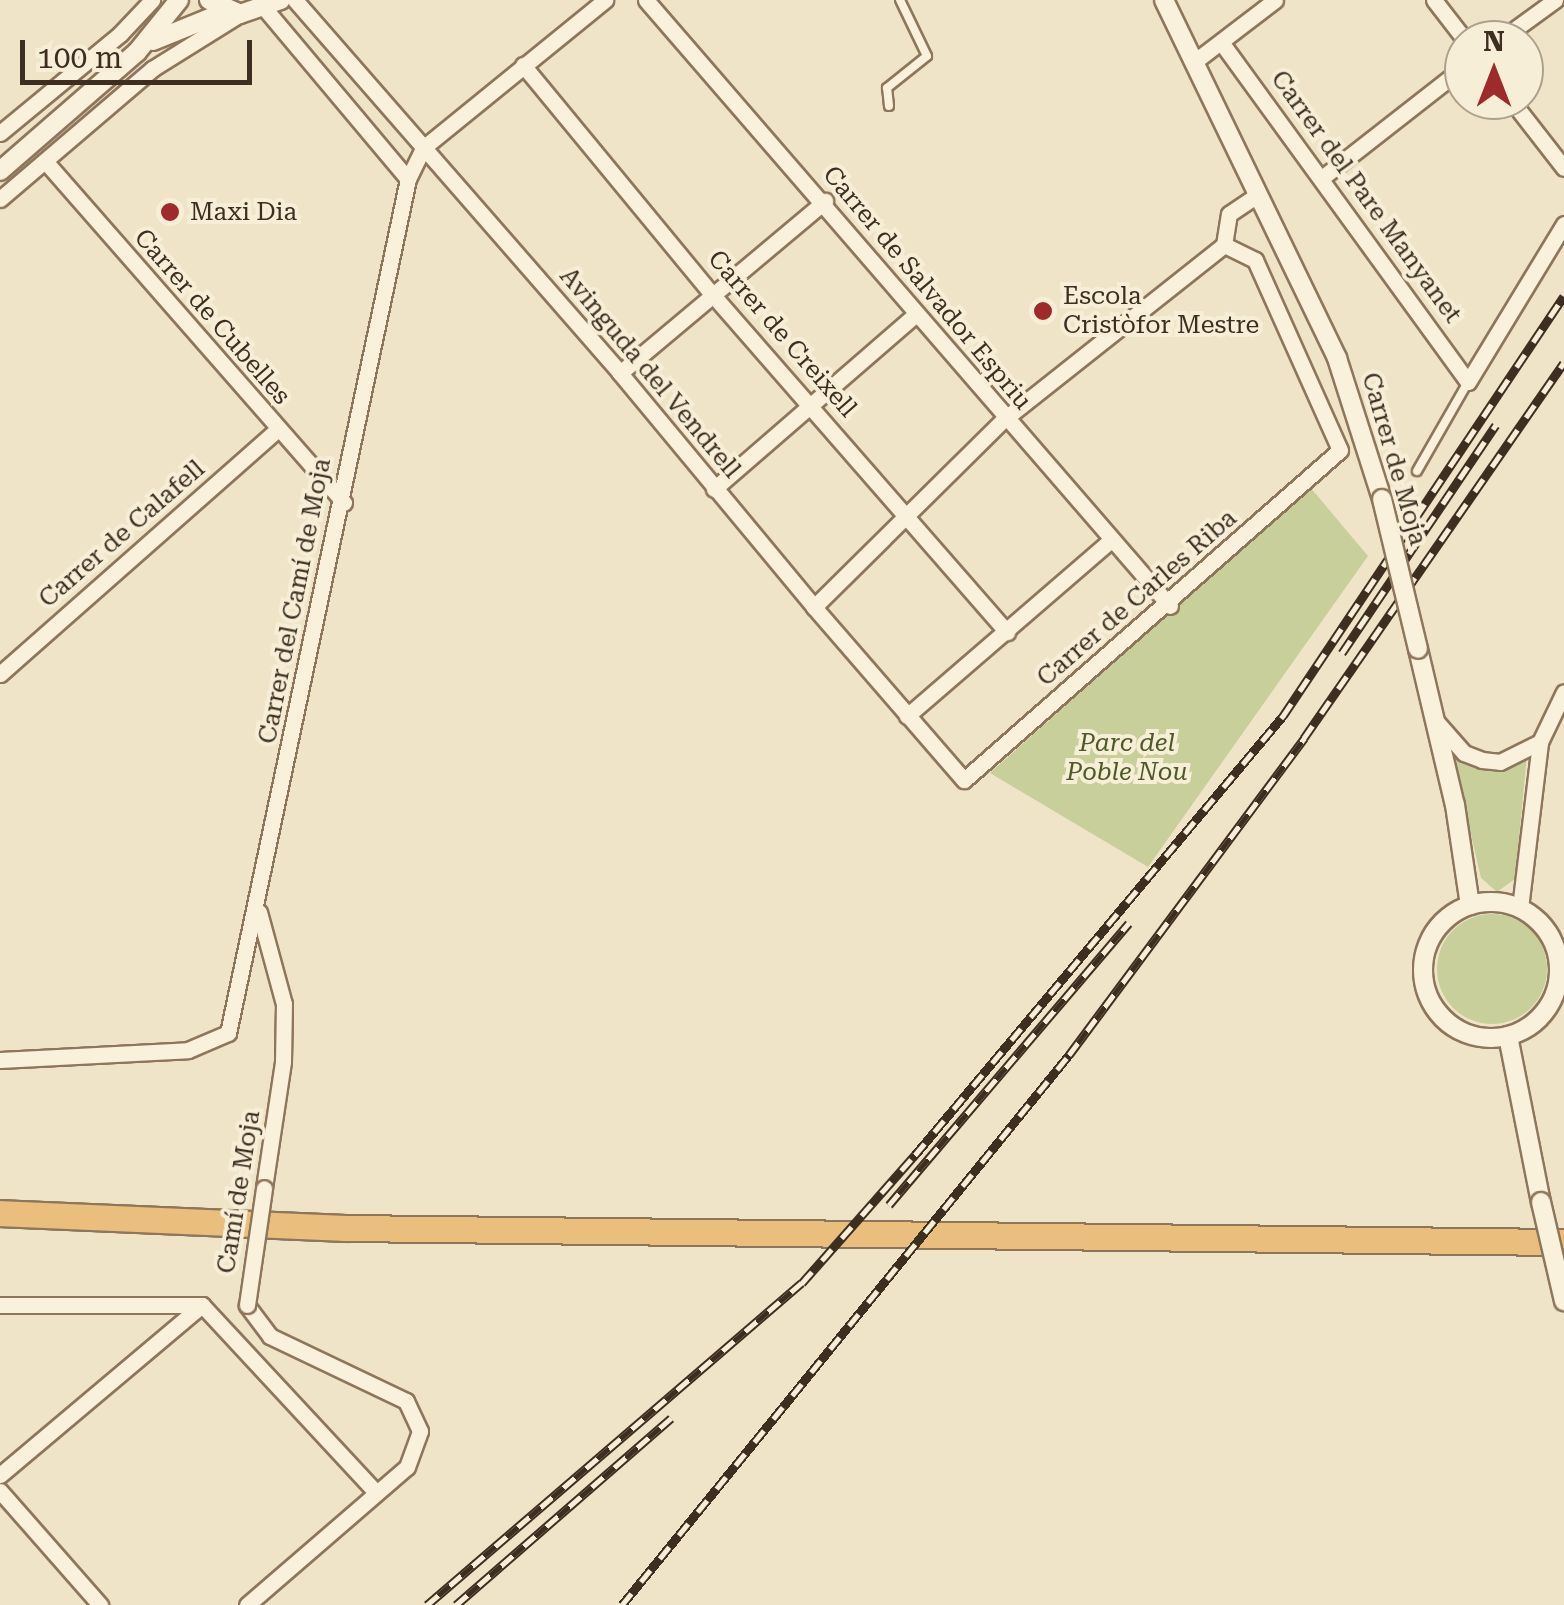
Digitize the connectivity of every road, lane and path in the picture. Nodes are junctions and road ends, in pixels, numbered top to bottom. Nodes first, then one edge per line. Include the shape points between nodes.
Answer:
1 (152, 0) edge
2 (180, 0) edge
3 (209, 0) edge
4 (295, 0) edge
5 (604, 0) edge
6 (646, 0) edge
7 (900, 0) edge
8 (1164, 0) edge
9 (1276, 0) edge
10 (1555, 0) edge
11 (274, 5) edge
12 (234, 12) junction
13 (1528, 20) edge
14 (1221, 42) junction
15 (137, 52) junction
16 (1194, 62) junction
17 (523, 65) junction
18 (1444, 82) edge
19 (889, 106) dead end
20 (1527, 120) edge
21 (0, 134) edge
22 (423, 148) junction
23 (44, 161) junction
24 (1564, 168) edge
25 (0, 171) edge
26 (1323, 177) junction
27 (408, 179) junction
28 (1257, 195) junction
29 (0, 199) edge
30 (824, 201) junction
31 (1564, 224) edge
32 (1224, 245) junction
33 (712, 294) junction
34 (916, 314) junction
35 (620, 373) junction
36 (1468, 382) junction
37 (810, 406) junction
38 (1002, 420) junction
39 (276, 431) junction
40 (1417, 471) dead end
41 (714, 489) junction
42 (344, 503) junction
43 (906, 515) junction
44 (1111, 540) junction
45 (1170, 606) junction
46 (814, 607) junction
47 (1008, 632) junction
48 (0, 674) edge
49 (1564, 692) edge
50 (908, 716) junction
51 (1434, 719) junction
52 (1540, 742) junction
53 (964, 780) joint
54 (1470, 905) junction
55 (257, 907) junction
56 (1520, 908) junction
57 (1562, 977) edge
58 (1508, 1036) junction
59 (0, 1060) edge
60 (0, 1213) edge
61 (1564, 1242) edge
62 (1564, 1301) edge
63 (0, 1304) edge
64 (202, 1304) junction
65 (0, 1475) edge
66 (0, 1491) edge
67 (376, 1492) junction
68 (100, 1605) edge
69 (246, 1605) edge

1 - 21 street
2 - 15 street
3 - 12 street
4 - 22 street, Avinguda del Vendrell
5 - 17 street
6 - 30 street, Carrer de Salvador Espriu
7 - 19 lane via 927,56 888,88
8 - 16 street, Carrer de Moja
9 - 14 street
10 - 13 street
11 - 12 street
11 - 27 street
12 - 15 street via 172,29
12 - 23 street via 152,68
14 - 16 street
14 - 26 street, Carrer del Pare Manyanet
15 - 25 street
16 - 28 street, Carrer de Moja
17 - 22 street
17 - 33 street, Carrer de Creixell
18 - 26 street
20 - 24 street
22 - 27 street, Carrer del Camí de Moja
22 - 35 street, Avinguda del Vendrell
23 - 29 street
23 - 39 street, Carrer de Cubelles
26 - 36 street, Carrer del Pare Manyanet
27 - 42 street, Carrer del Camí de Moja via 358,401
28 - 32 street via 1237,205
28 - 51 street, Carrer de Moja, bridge via 1337,358 1382,499
30 - 33 street
30 - 34 street, Carrer de Salvador Espriu
31 - 36 street
32 - 38 street
32 - 45 street, Carrer de Carles Riba via 1254,260 1340,450
33 - 35 street
33 - 37 street, Carrer de Creixell
34 - 37 street
34 - 38 street, Carrer de Salvador Espriu
35 - 41 street, Avinguda del Vendrell
36 - 40 lane
37 - 41 street
37 - 43 street, Carrer de Creixell
38 - 43 street
38 - 44 street, Carrer de Salvador Espriu
39 - 42 street, Carrer de Cubelles
39 - 48 street, Carrer de Calafell
41 - 46 street, Avinguda del Vendrell
42 - 55 street, Carrer del Camí de Moja
43 - 46 street
43 - 47 street, Carrer de Creixell
44 - 45 street, Carrer de Salvador Espriu
44 - 47 street
45 - 53 street, Carrer de Carles Riba
46 - 50 street, Avinguda del Vendrell
47 - 50 street
49 - 52 street
50 - 53 street, Avinguda del Vendrell
51 - 52 street via 1464,753 1482,760 1500,762
51 - 54 street, Carrer de Moja
52 - 56 street
54 - 56 street
54 - 58 street via 1434,933 1424,978 1437,1009 1462,1032
55 - 59 street, Carrer del Camí de Moja via 228,1032 188,1050
55 - 67 street, Camí de Moja, bridge via 284,1004 284,1062 247,1305 270,1336 406,1401 416,1414 417,1448 407,1467
56 - 57 street via 1551,936
57 - 58 street via 1543,1014
58 - 62 street, bridge
60 - 61 highway via 345,1228
63 - 64 street
64 - 65 street
64 - 67 street
66 - 68 street
67 - 69 street

